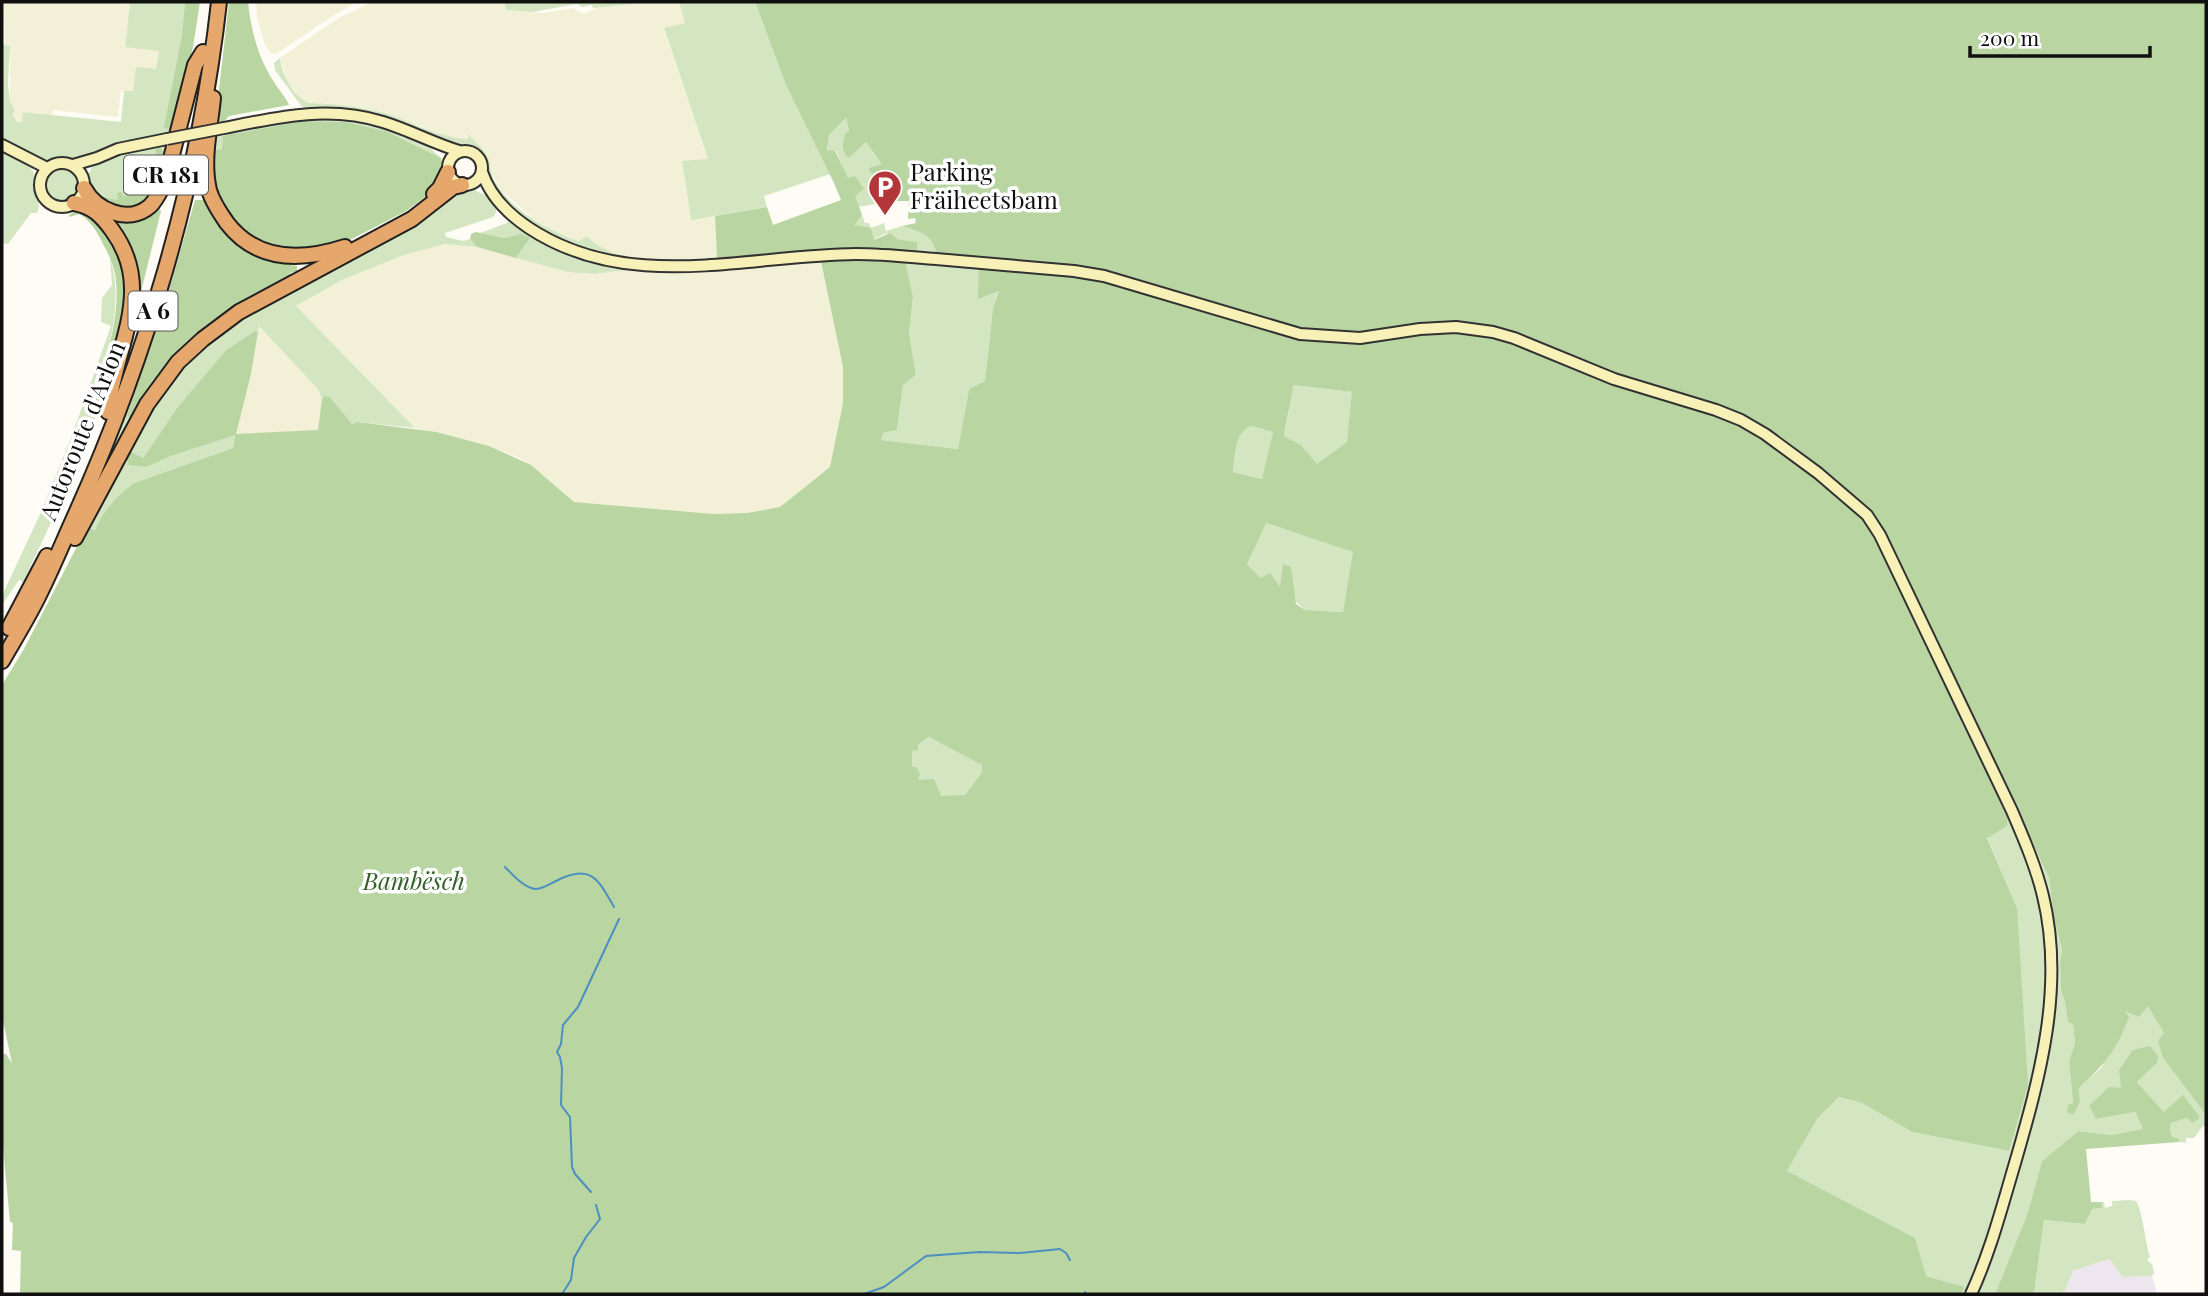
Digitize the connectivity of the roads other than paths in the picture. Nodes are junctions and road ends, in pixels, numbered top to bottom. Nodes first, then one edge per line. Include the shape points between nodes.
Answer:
1 (216, 5) edge
2 (203, 52) junction
3 (427, 140) junction
4 (2, 145) edge
5 (459, 151) junction
6 (19, 154) junction
7 (97, 158) junction
8 (72, 165) junction
9 (448, 167) junction
10 (47, 168) junction
11 (481, 172) junction
12 (39, 182) junction
13 (83, 182) junction
14 (466, 185) junction
15 (497, 200) junction
16 (74, 203) junction
17 (108, 412) junction
18 (38, 596) junction
19 (2, 642) edge
20 (2, 661) edge
21 (1971, 1294) edge

1 - 2 highway, Autoroute d'Arlon / A 6
1 - 9 highway via 220,35 206,167 209,191 219,213 255,247 298,257 348,246 429,199 440,188
1 - 18 highway, Autoroute d'Arlon / A 6 via 198,132 157,296 106,443
2 - 13 highway, CR 181 via 195,65 157,198 141,212 110,212 89,199
2 - 17 highway, Autoroute d'Arlon / A 6 via 161,249
3 - 5 main road, CR 181
3 - 7 main road, CR 181, bridge via 382,122 334,113 284,116 118,149
3 - 9 main road, CR 181
4 - 6 main road
5 - 9 main road
5 - 11 main road via 478,157
6 - 10 main road
6 - 12 main road
7 - 8 main road, CR 181
7 - 13 main road, CR 181
8 - 10 main road via 59,162
8 - 13 main road
9 - 14 main road via 453,181
10 - 12 main road
11 - 14 main road
11 - 15 main road
12 - 16 main road via 49,203 61,207
13 - 16 main road
14 - 15 main road
14 - 18 highway via 453,187 412,219 239,312 178,362 136,422 56,572
15 - 21 main road via 524,224 562,247 626,265 890,255 1104,276 1300,334 1360,338 1456,327 1493,332 1614,379 1741,420 1818,473 1867,515 1880,535 2012,811 2035,869 2049,928 2052,977 2044,1046 2001,1209
16 - 17 highway, A 6 via 90,207 111,228 131,272 132,315
17 - 19 highway, Autoroute d'Arlon / A 6 via 52,545
18 - 20 highway, Autoroute d'Arlon / A 6

